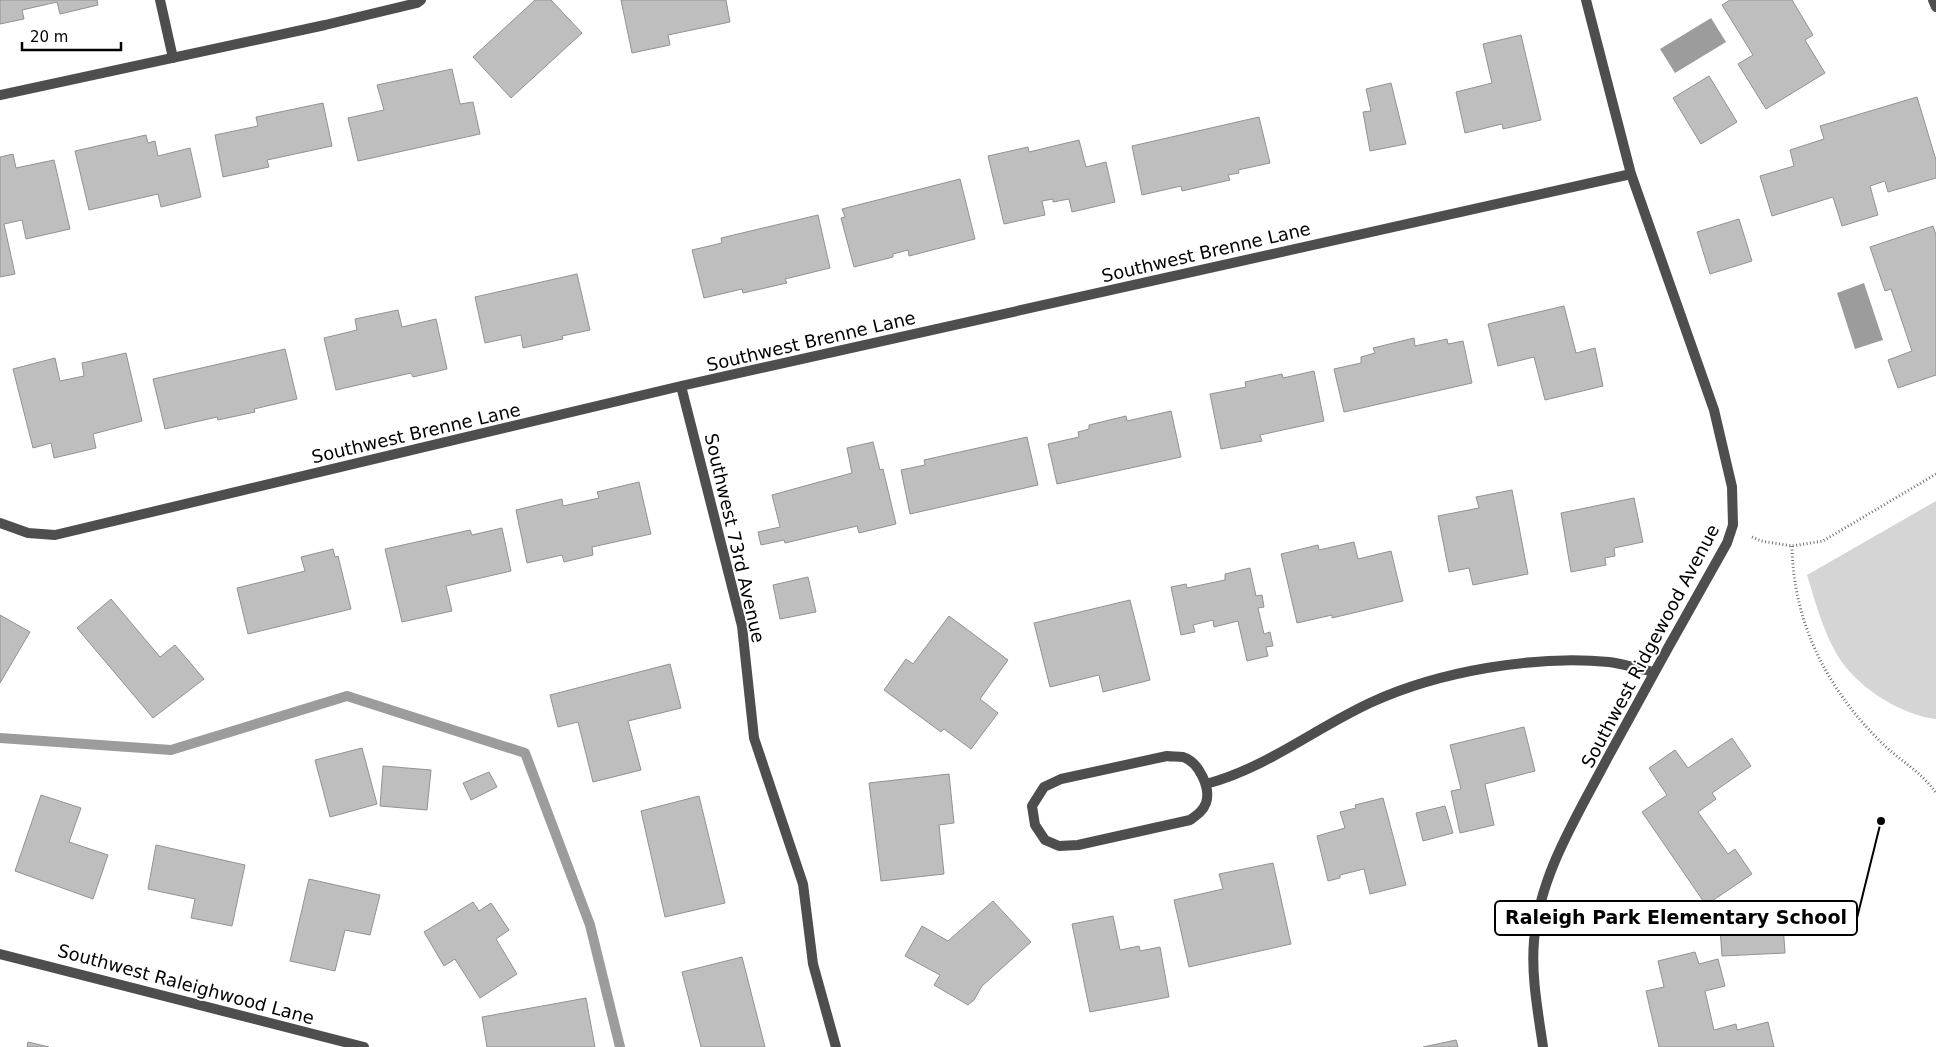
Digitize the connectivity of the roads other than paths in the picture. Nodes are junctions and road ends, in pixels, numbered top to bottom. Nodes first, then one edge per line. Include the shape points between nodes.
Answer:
1 (160, 0) edge
2 (421, 0) edge
3 (1586, 0) edge
4 (1933, 0) edge
5 (1936, 7) edge
6 (173, 58) junction
7 (0, 95) edge
8 (1631, 174) junction
9 (681, 386) junction
10 (0, 523) edge
11 (1654, 672) junction
12 (1206, 784) junction
13 (0, 954) edge
14 (364, 1047) edge
15 (836, 1047) edge
16 (1542, 1047) edge

1 - 6 street
2 - 6 street
3 - 8 street, Southwest Ridgewood Avenue
4 - 5 street
6 - 7 street
8 - 9 street, Southwest Brenne Lane
8 - 11 street, Southwest Ridgewood Avenue via 1714,410 1732,487 1733,525 1727,543
9 - 10 street, Southwest Brenne Lane via 55,535 28,533
9 - 15 street, Southwest 73rd Avenue via 742,626 754,738 802,884 813,964
11 - 12 street via 1610,662 1554,662 1450,676 1372,702 1247,771
11 - 16 street, Southwest Ridgewood Avenue via 1563,842 1538,913 1534,942 1535,992
12 - 12 street via 1195,764 1184,757 1167,756 1061,780 1044,787 1037,796 1032,806 1035,825 1045,840 1059,846 1078,845 1174,824 1200,814 1207,802
13 - 14 street, Southwest Raleighwood Lane

